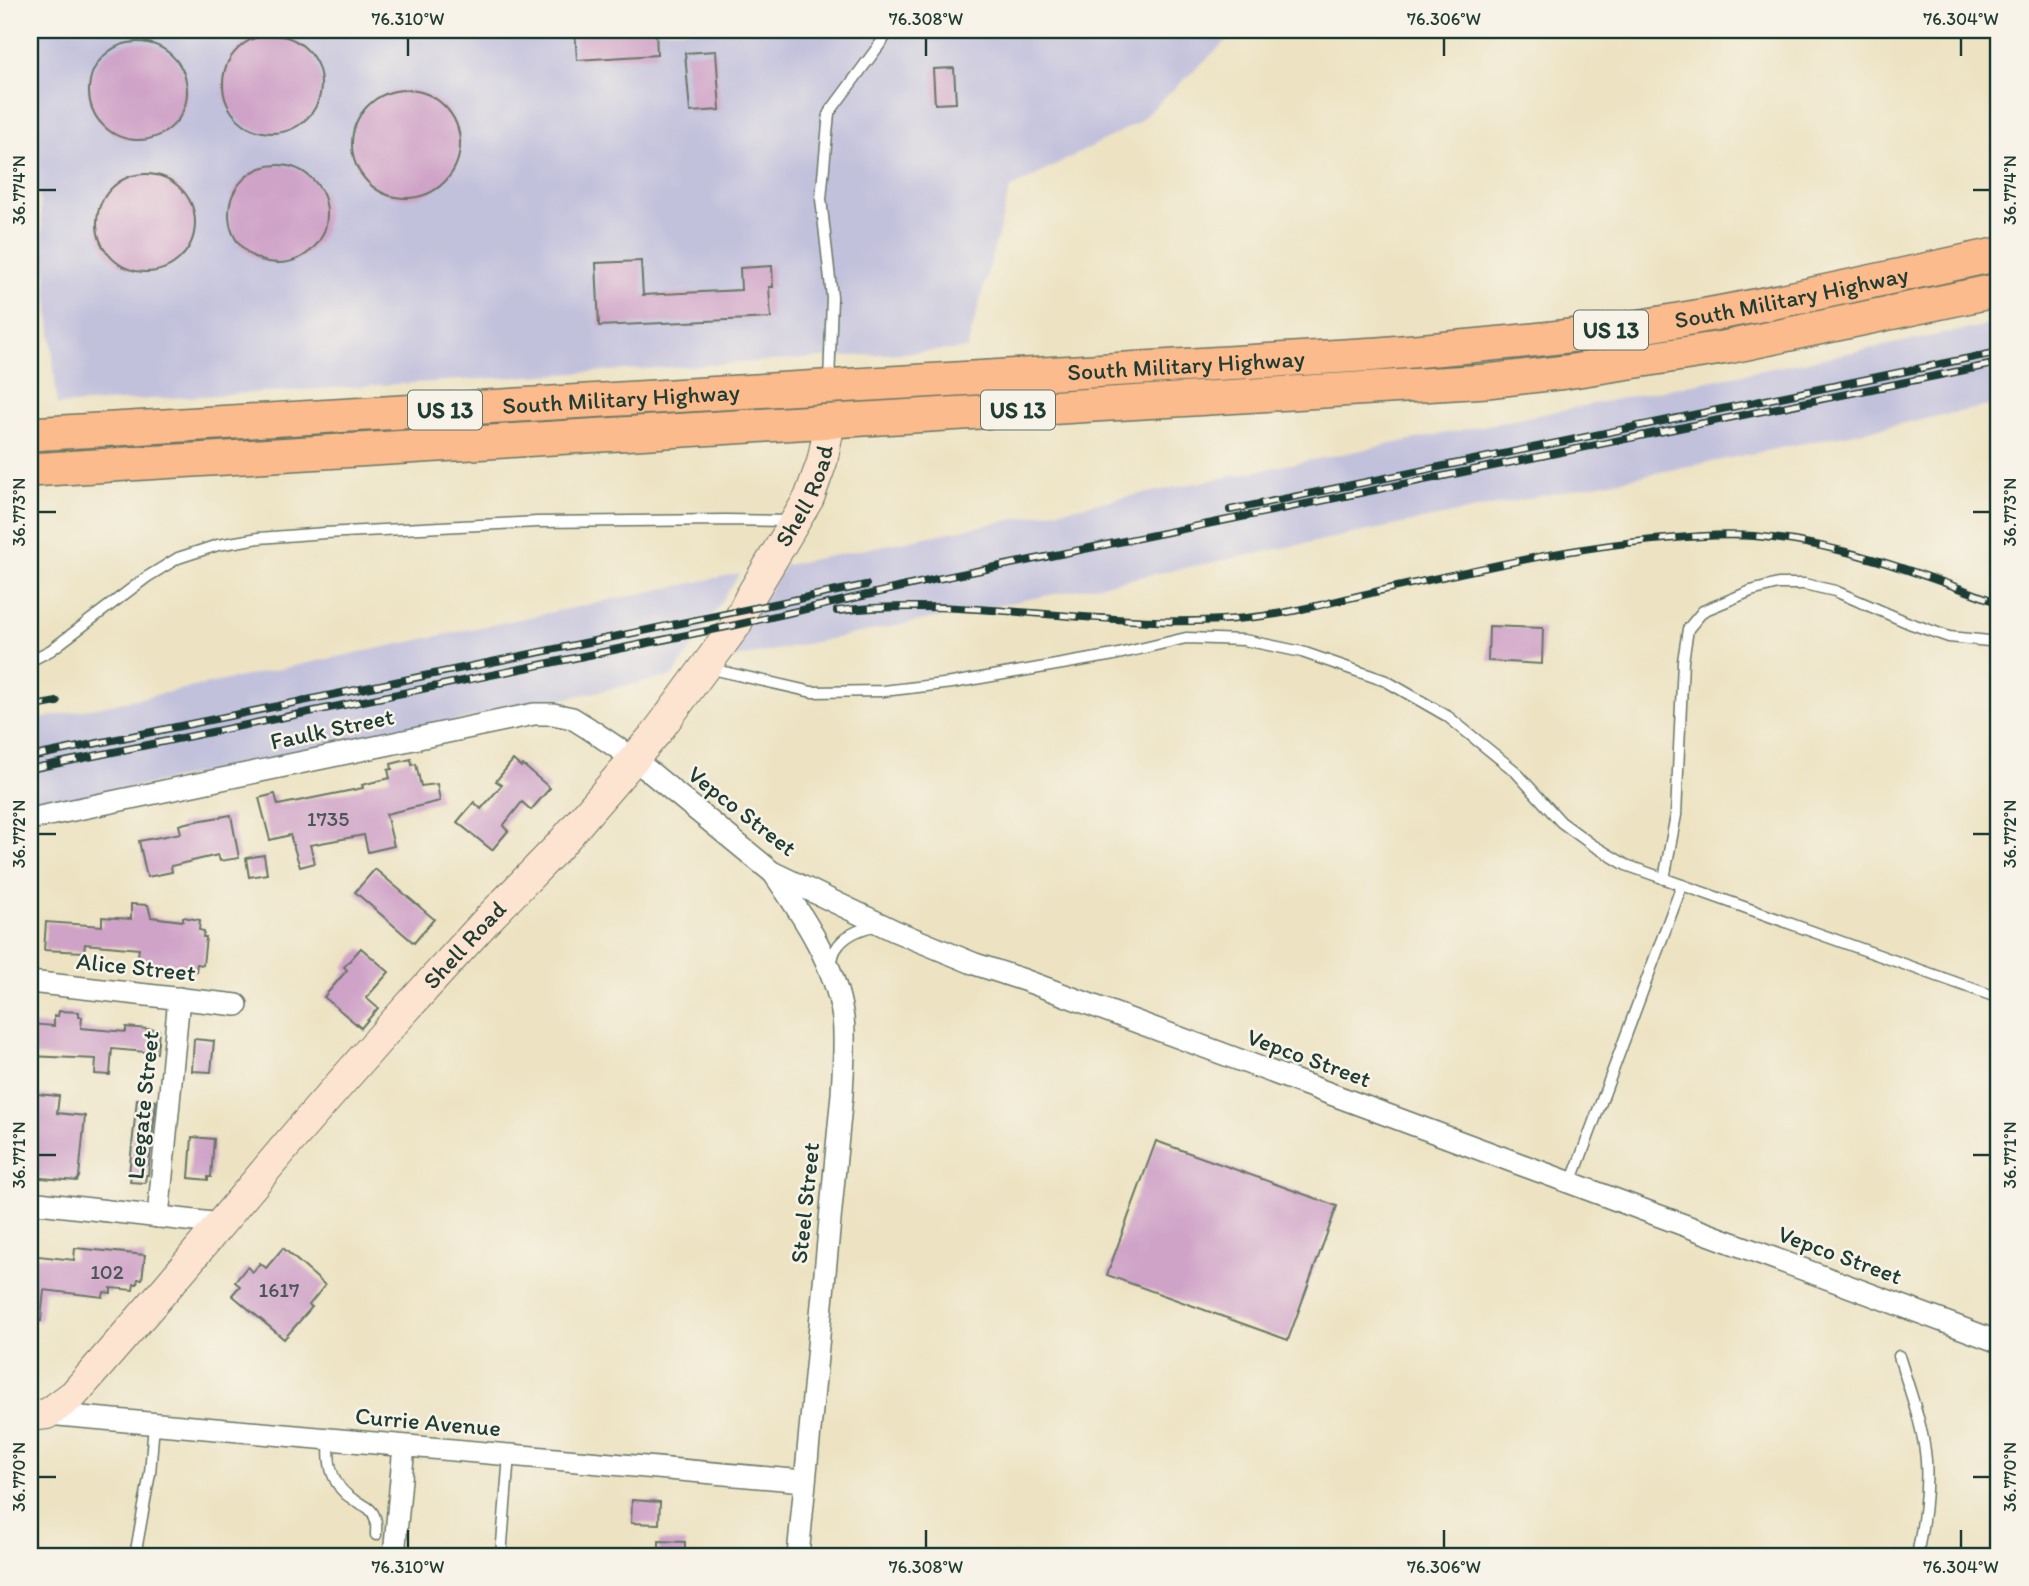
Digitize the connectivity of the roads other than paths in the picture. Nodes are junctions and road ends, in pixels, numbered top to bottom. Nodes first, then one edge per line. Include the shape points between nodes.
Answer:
1 (889, 30) edge
2 (1999, 254) edge
3 (1999, 290) edge
4 (829, 404) junction
5 (30, 434) edge
6 (30, 470) edge
7 (795, 521) junction
8 (1999, 642) edge
9 (30, 661) edge
10 (705, 667) junction
11 (634, 760) junction
12 (30, 819) edge
13 (772, 872) junction
14 (1664, 879) junction
15 (1682, 885) junction
16 (881, 924) junction
17 (830, 969) junction
18 (30, 982) edge
19 (179, 998) junction
20 (1999, 998) edge
21 (237, 1005) dead end
22 (1571, 1183) junction
23 (30, 1202) edge
24 (158, 1217) junction
25 (220, 1224) junction
26 (1999, 1342) edge
27 (1899, 1356) dead end
28 (39, 1415) edge
29 (154, 1424) junction
30 (330, 1440) junction
31 (404, 1446) junction
32 (509, 1455) junction
33 (804, 1481) junction
34 (376, 1535) dead end
35 (135, 1556) edge
36 (394, 1556) edge
37 (501, 1556) edge
38 (798, 1556) edge
39 (1917, 1556) edge

1 - 4 lane via 829,113 821,199 832,297
2 - 4 main road, South Military Highway / US 13 via 1631,328 1504,344
3 - 4 main road, South Military Highway / US 13 via 1728,347 1486,381
4 - 5 main road, South Military Highway / US 13 via 472,409
4 - 6 main road, South Military Highway / US 13
4 - 7 street, Shell Road via 822,462
7 - 9 lane via 537,522 325,533 218,545 178,558
7 - 10 street, Shell Road via 736,625
8 - 14 lane via 1949,637 1804,584 1760,589 1703,611 1688,629 1683,661 1676,815
10 - 11 street, Shell Road
10 - 14 lane via 812,692 883,691 1073,662 1186,638 1244,640 1302,652 1386,681 1447,716 1515,771 1560,822 1626,865
11 - 12 street, Faulk Street via 572,718 534,714
11 - 13 street, Vepco Street
11 - 25 street, Shell Road via 396,1020
13 - 16 street, Vepco Street
13 - 17 street, Steel Street via 800,910
14 - 15 lane
15 - 20 lane
15 - 22 lane
16 - 17 lane via 849,936 836,948
16 - 22 street, Vepco Street via 975,964
17 - 33 street, Steel Street via 843,1019 842,1094
18 - 19 street, Alice Street
19 - 21 street, Alice Street
19 - 24 street, Leegate Street
22 - 26 street, Vepco Street
23 - 24 street
24 - 25 street
25 - 28 street, Shell Road via 74,1394
27 - 39 lane via 1926,1459 1926,1506
28 - 29 street, Currie Avenue
29 - 30 street, Currie Avenue
29 - 35 lane
30 - 31 street, Currie Avenue
30 - 34 lane via 333,1478 344,1493 375,1517
31 - 32 street, Currie Avenue
31 - 36 street
32 - 33 street, Currie Avenue
32 - 37 lane
33 - 38 street, Steel Street

